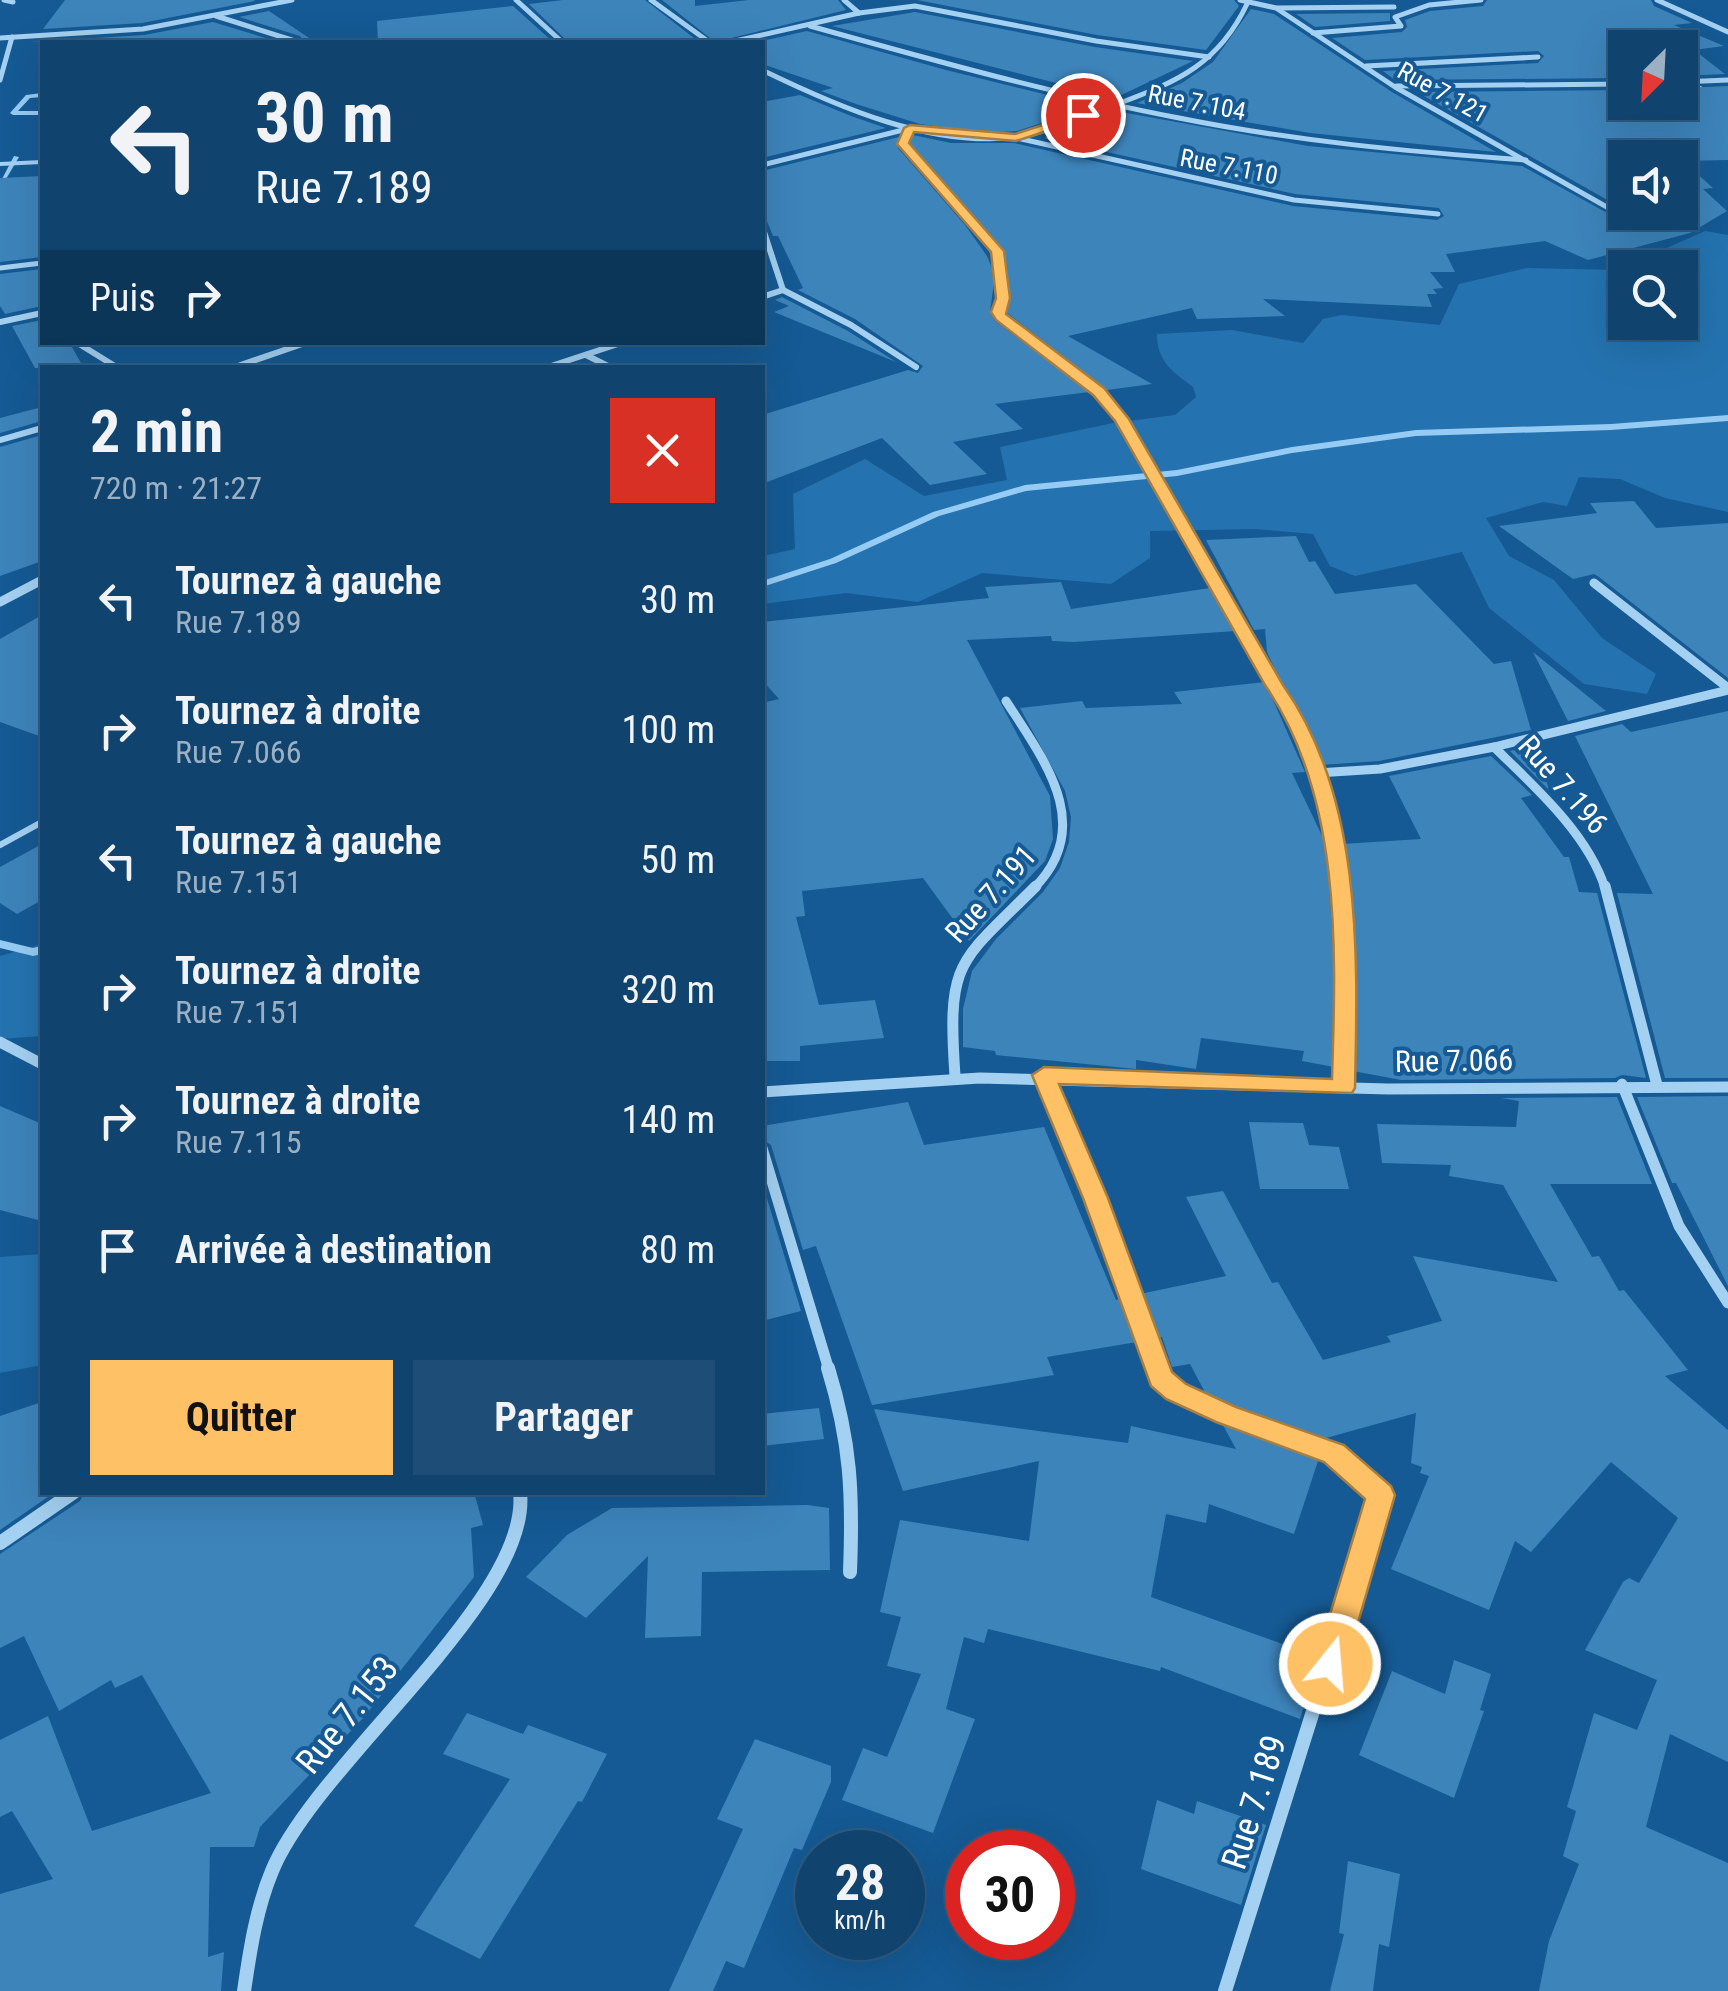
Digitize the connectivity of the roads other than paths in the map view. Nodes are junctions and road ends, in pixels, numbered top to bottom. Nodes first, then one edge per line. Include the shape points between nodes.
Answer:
1 (4, 0) edge
2 (236, 0) edge
3 (292, 0) edge
4 (516, 0) edge
5 (651, 0) edge
6 (844, 0) edge
7 (1240, 0) edge
8 (1481, 0) edge
9 (1657, 0) edge
10 (12, 2) edge
11 (1247, 4) junction
12 (1394, 7) dead end
13 (1276, 8) junction
14 (859, 13) junction
15 (216, 15) junction
16 (810, 26) junction
17 (1313, 32) junction
18 (1728, 32) edge
19 (12, 37) junction
20 (0, 38) edge
21 (292, 40) edge
22 (560, 40) edge
23 (706, 40) edge
24 (741, 40) edge
25 (1209, 57) junction
26 (1538, 58) dead end
27 (1365, 66) junction
28 (765, 72) edge
29 (0, 80) edge
30 (1728, 80) edge
31 (1698, 81) edge
32 (1608, 84) edge
33 (1395, 86) junction
34 (1117, 104) junction
35 (910, 128) junction
36 (1016, 138) junction
37 (1526, 160) junction
38 (40, 162) edge
39 (0, 164) edge
40 (765, 164) edge
41 (1608, 207) edge
42 (1438, 214) dead end
43 (765, 235) edge
44 (40, 263) edge
45 (0, 268) edge
46 (784, 290) junction
47 (765, 296) edge
48 (40, 314) edge
49 (31, 316) junction
50 (40, 321) edge
51 (0, 322) edge
52 (81, 345) edge
53 (299, 345) edge
54 (615, 345) edge
55 (586, 355) junction
56 (113, 365) edge
57 (241, 365) edge
58 (554, 365) edge
59 (606, 365) edge
60 (916, 367) dead end
61 (40, 429) edge
62 (0, 440) edge
63 (40, 581) edge
64 (1594, 583) dead end
65 (0, 602) edge
66 (1728, 689) edge
67 (1006, 701) dead end
68 (1494, 747) junction
69 (1317, 773) junction
70 (40, 823) edge
71 (0, 845) edge
72 (0, 1042) edge
73 (40, 1063) edge
74 (1044, 1075) junction
75 (955, 1076) junction
76 (1622, 1084) junction
77 (1657, 1085) junction
78 (1728, 1087) edge
79 (1343, 1088) junction
80 (765, 1092) edge
81 (765, 1158) edge
82 (1728, 1303) edge
83 (70, 1495) edge
84 (520, 1495) edge
85 (0, 1543) edge
86 (850, 1572) dead end
87 (244, 1991) edge
88 (1225, 1991) edge

1 - 10 street
2 - 15 street
3 - 15 street
4 - 22 street
5 - 23 street
6 - 14 street
7 - 11 street, Rue 7.121
8 - 17 street via 1408,10 1395,17 1401,26
9 - 18 street
11 - 13 street, Rue 7.121
11 - 25 street
12 - 13 street
13 - 17 street, Rue 7.121
14 - 16 street
14 - 25 street via 915,6
15 - 19 street via 143,29
15 - 21 street
16 - 24 street
16 - 34 street, Rue 7.104
17 - 27 street, Rue 7.121
19 - 20 street
19 - 29 street
25 - 34 street via 1195,71
26 - 27 street
27 - 33 street, Rue 7.121
28 - 35 street
30 - 31 street
32 - 33 street
33 - 37 street, Rue 7.121
34 - 36 street
34 - 37 street, Rue 7.104 via 1305,139
35 - 36 street, Rue 7.110
35 - 40 street
35 - 69 street via 903,144 998,251 1000,317 1099,392 1122,419 1298,720
36 - 42 street, Rue 7.110 via 1294,200
37 - 41 street, Rue 7.121
38 - 39 lane
43 - 46 street
44 - 45 lane
46 - 47 street
46 - 60 street
48 - 49 street
49 - 50 street
49 - 51 street
52 - 56 street
53 - 57 street
54 - 55 street
55 - 58 street
55 - 59 street
61 - 62 street
63 - 65 street
64 - 66 street
66 - 68 street, Rue 7.196
67 - 75 street, Rue 7.191 via 1055,780 1068,829 1055,867 998,919 962,966 951,1002
68 - 69 street via 1380,769
68 - 77 street, Rue 7.196 via 1597,863
69 - 79 street via 1333,842 1346,960
70 - 71 lane
72 - 73 street
74 - 75 street, Rue 7.066
74 - 79 street, Rue 7.066
74 - 88 street, Rue 7.189 via 1160,1378 1226,1414 1334,1454 1381,1495
75 - 80 street, Rue 7.066
76 - 77 street, Rue 7.066
76 - 79 street, Rue 7.066
76 - 82 street via 1656,1177
77 - 78 street, Rue 7.066
81 - 86 street via 846,1426 854,1493
83 - 85 street
84 - 87 street, Rue 7.153 via 516,1543 496,1580 306,1814 272,1870 250,1941

